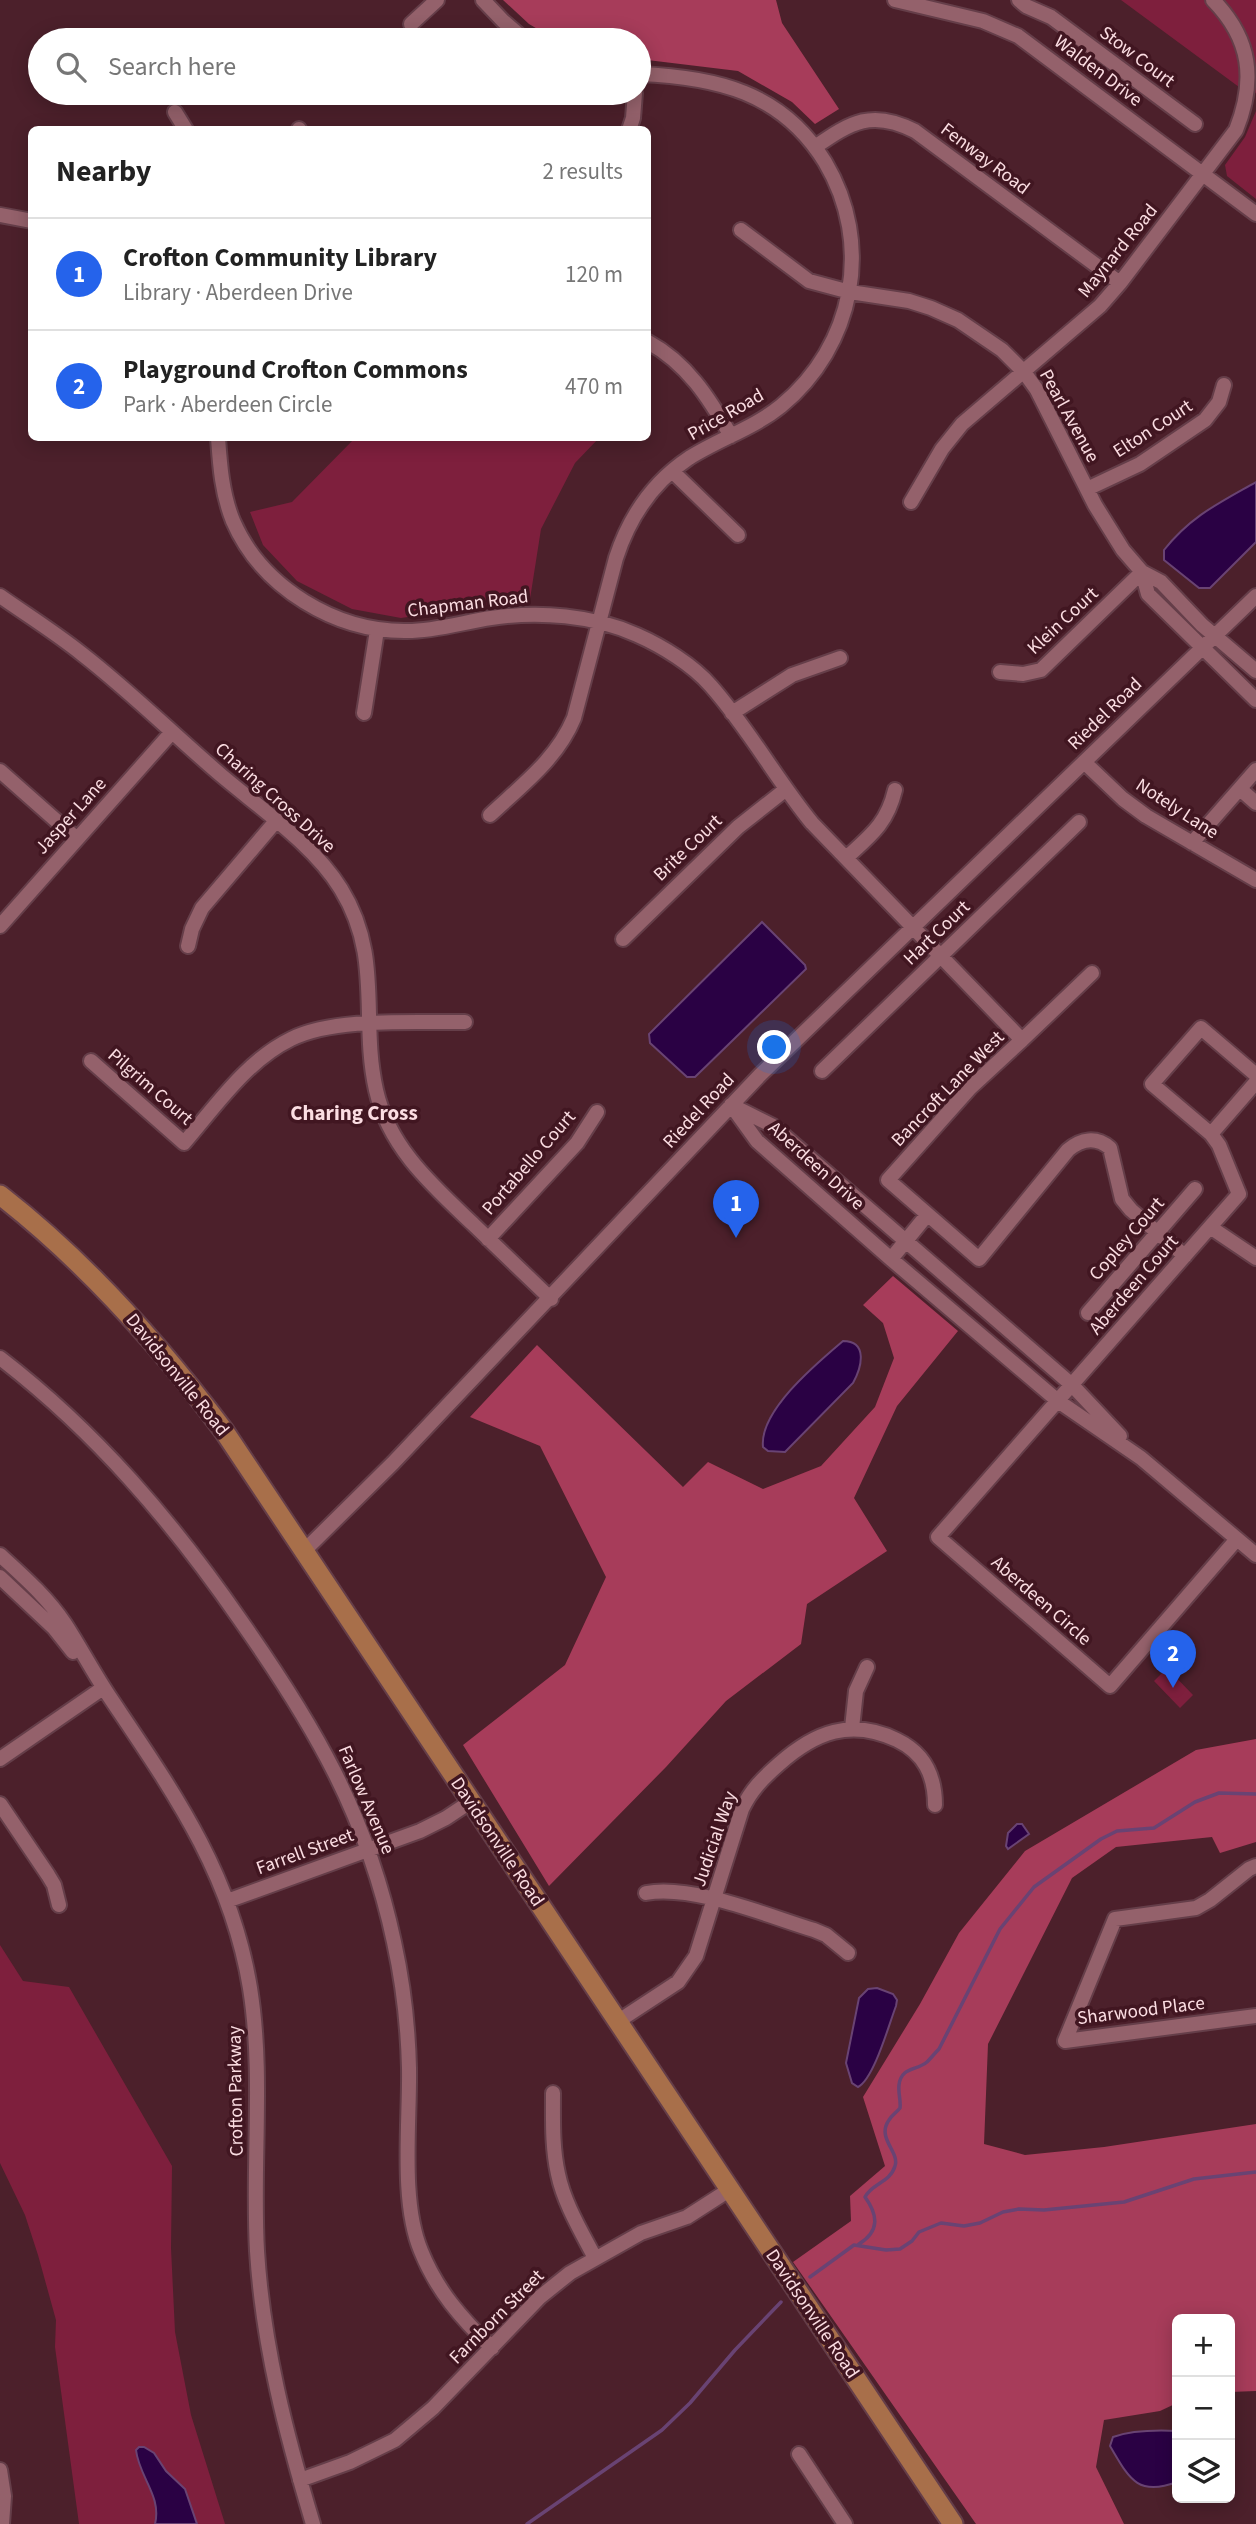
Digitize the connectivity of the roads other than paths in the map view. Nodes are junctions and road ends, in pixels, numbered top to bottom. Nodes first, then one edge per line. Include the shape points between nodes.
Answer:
1 (437, 0) edge
2 (483, 0) edge
3 (895, 0) edge
4 (1019, 0) edge
5 (1213, 0) edge
6 (941, 5) edge
7 (411, 24) dead end
8 (511, 28) edge
9 (651, 75) edge
10 (634, 105) edge
11 (175, 113) dead end
12 (1195, 124) dead end
13 (183, 126) edge
14 (630, 126) edge
15 (815, 147) junction
16 (1203, 174) junction
17 (1256, 214) edge
18 (0, 215) edge
19 (28, 220) edge
20 (741, 230) dead end
21 (1120, 284) junction
22 (850, 292) junction
23 (651, 344) edge
24 (1024, 372) junction
25 (1224, 385) dead end
26 (731, 436) junction
27 (218, 441) edge
28 (672, 471) junction
29 (1087, 489) junction
30 (911, 502) dead end
31 (737, 535) dead end
32 (1142, 572) junction
33 (0, 596) edge
34 (1256, 596) edge
35 (598, 622) junction
36 (377, 630) junction
37 (1215, 635) junction
38 (1203, 647) junction
39 (840, 658) dead end
40 (1256, 671) edge
41 (1000, 672) dead end
42 (1256, 700) edge
43 (364, 713) dead end
44 (733, 713) junction
45 (172, 732) junction
46 (1084, 762) junction
47 (1256, 770) edge
48 (0, 771) edge
49 (1240, 789) junction
50 (785, 790) junction
51 (895, 790) dead end
52 (1256, 803) edge
53 (490, 815) dead end
54 (275, 821) junction
55 (1079, 822) dead end
56 (77, 839) junction
57 (1192, 844) junction
58 (846, 858) junction
59 (1256, 880) edge
60 (0, 926) edge
61 (913, 928) junction
62 (622, 939) dead end
63 (188, 946) dead end
64 (940, 957) junction
65 (1092, 973) dead end
66 (465, 1022) dead end
67 (370, 1025) junction
68 (1022, 1040) junction
69 (91, 1061) dead end
70 (822, 1071) dead end
71 (1256, 1075) edge
72 (1256, 1082) edge
73 (731, 1105) junction
74 (597, 1112) dead end
75 (1211, 1135) junction
76 (1195, 1189) dead end
77 (0, 1195) edge
78 (927, 1215) junction
79 (1210, 1227) junction
80 (1157, 1233) junction
81 (488, 1238) junction
82 (906, 1241) junction
83 (1185, 1256) junction
84 (1256, 1258) edge
85 (891, 1259) junction
86 (551, 1299) junction
87 (1088, 1313) dead end
88 (0, 1358) edge
89 (1072, 1385) junction
90 (1058, 1401) junction
91 (1141, 1458) junction
92 (1237, 1539) junction
93 (305, 1550) junction
94 (0, 1555) edge
95 (1256, 1555) edge
96 (0, 1577) edge
97 (867, 1667) dead end
98 (103, 1688) junction
99 (852, 1728) junction
100 (0, 1759) edge
101 (470, 1802) junction
102 (0, 1804) edge
103 (934, 1805) dead end
104 (369, 1850) junction
105 (1256, 1866) edge
106 (646, 1893) dead end
107 (226, 1900) junction
108 (714, 1900) junction
109 (58, 1905) dead end
110 (848, 1953) dead end
111 (1256, 2016) edge
112 (617, 2022) junction
113 (553, 2093) dead end
114 (729, 2190) junction
115 (595, 2258) junction
116 (492, 2348) junction
117 (799, 2454) dead end
118 (0, 2470) edge
119 (300, 2480) junction
120 (2, 2524) edge
121 (313, 2524) edge
122 (845, 2524) edge
123 (953, 2524) edge

1 - 7 street
2 - 8 street
3 - 6 street, Walden Drive
4 - 12 street, Stow Court via 1051,17
5 - 16 street, Maynard Road via 1232,20 1245,47 1249,94 1236,130
6 - 16 street, Walden Drive via 1018,36
9 - 15 street, Price Road via 706,79 737,88 791,121
10 - 14 street
11 - 13 street
15 - 21 street, Fenway Road via 855,122 902,124
15 - 22 street, Price Road via 839,191 846,217 851,240
16 - 17 street, Walden Drive
16 - 21 street, Maynard Road
18 - 19 street
20 - 22 street, Pearl Avenue via 809,281
21 - 24 street, Maynard Road
22 - 24 street, Pearl Avenue via 909,301 958,320 1002,350
22 - 26 street, Price Road via 839,330 804,384 781,406
23 - 26 street via 707,394
24 - 29 street, Pearl Avenue
24 - 30 street, Maynard Road via 951,436
25 - 29 street, Elton Court via 1219,402 1205,421 1140,464
26 - 28 street, Price Road
27 - 36 street, Chapman Road via 226,498 234,522 257,558 284,586 324,613
28 - 31 street
28 - 35 street, Price Road via 642,504 623,537
29 - 32 street, Pearl Avenue via 1123,551
32 - 37 street, Pearl Avenue via 1161,582
32 - 38 street, Pearl Avenue via 1148,594
32 - 41 street, Klein Court via 1041,670
33 - 45 street, Charing Cross Drive via 82,653
34 - 37 street, Riedel Road
35 - 36 street, Chapman Road via 527,615 410,631
35 - 44 street, Chapman Road via 638,635 687,665
35 - 53 street, Price Road via 566,737 551,758
36 - 43 street
37 - 38 street, Riedel Road
37 - 40 street, Pearl Avenue
38 - 42 street, Pearl Avenue
38 - 46 street, Riedel Road
39 - 44 street via 792,675
44 - 50 street, Chapman Road
45 - 54 street, Charing Cross Drive
45 - 56 street, Jasper Lane
46 - 57 street, Notely Lane via 1123,799
46 - 61 street, Riedel Road
47 - 49 street
48 - 56 street
49 - 52 street
49 - 57 street
50 - 58 street, Chapman Road
50 - 62 street, Brite Court via 745,820
51 - 58 street via 878,828
54 - 63 street via 202,908
54 - 67 street, Charing Cross Drive via 329,872 352,909 366,954
55 - 64 street, Hart Court
56 - 60 street, Jasper Lane
57 - 59 street, Notely Lane
58 - 61 street, Chapman Road
61 - 64 street, Bancroft Lane West
61 - 73 street, Riedel Road
64 - 68 street, Bancroft Lane West
64 - 70 street, Hart Court
65 - 68 street
66 - 67 street
67 - 69 street, Pilgrim Court via 310,1031 272,1051 242,1075 184,1143
67 - 81 street, Charing Cross Drive via 372,1071 395,1137 428,1181
68 - 78 street, Bancroft Lane West via 970,1088 888,1180
71 - 75 street via 1201,1028 1152,1084
72 - 75 street
73 - 82 street, Aberdeen Drive via 773,1125
73 - 85 street, Aberdeen Drive via 757,1141
73 - 86 street, Riedel Road
74 - 81 street, Portabello Court via 577,1143
75 - 79 street, Aberdeen Court via 1239,1194
76 - 80 street, Copley Court
77 - 93 main road, Davidsonville Road via 62,1248 148,1336 224,1431
78 - 80 street via 979,1259 1068,1150 1091,1140 1110,1148 1122,1199
78 - 82 street
79 - 83 street, Aberdeen Court
79 - 84 street
80 - 83 street
80 - 87 street, Copley Court
81 - 86 street, Charing Cross Drive
82 - 85 street
82 - 89 street, Aberdeen Drive
83 - 89 street, Aberdeen Court
85 - 90 street, Aberdeen Drive
86 - 93 street, Riedel Road
88 - 104 street, Farlow Avenue via 115,1460 196,1556 315,1732
89 - 90 street, Aberdeen Court
89 - 91 street, Aberdeen Drive
90 - 91 street, Aberdeen Drive
90 - 92 street, Aberdeen Circle via 938,1537 1110,1686
91 - 92 street, Aberdeen Drive
92 - 95 street, Aberdeen Drive
93 - 101 main road, Davidsonville Road
94 - 98 street, Crofton Parkway via 64,1622
96 - 98 street, Crofton Parkway via 54,1628
97 - 99 street via 856,1691
98 - 100 street
98 - 107 street, Crofton Parkway via 193,1825
99 - 103 street, Judicial Way via 886,1735 922,1758 933,1779
99 - 108 street, Judicial Way via 822,1735 797,1748 755,1786 742,1810
101 - 104 street, Farrell Street via 434,1825
101 - 112 main road, Davidsonville Road
102 - 109 street via 54,1885
104 - 107 street, Farrell Street
104 - 116 street, Farlow Avenue via 402,1983 408,2032 409,2191 419,2249 442,2294
105 - 111 street, Sharwood Place via 1196,1908 1115,1919 1065,2041
106 - 108 street via 673,1890
107 - 119 street, Crofton Parkway via 242,1953 255,2028 257,2248 262,2306 280,2410
108 - 110 street via 814,1930
108 - 112 street, Judicial Way via 703,1941 688,1970 678,1982
112 - 114 main road, Davidsonville Road
113 - 115 street via 558,2176
114 - 115 street, Farnborn Street via 687,2217 641,2233
114 - 123 main road, Davidsonville Road
115 - 116 street, Farnborn Street via 540,2297
116 - 119 street, Farnborn Street via 395,2440
117 - 122 street
118 - 120 street
119 - 121 street, Crofton Parkway

